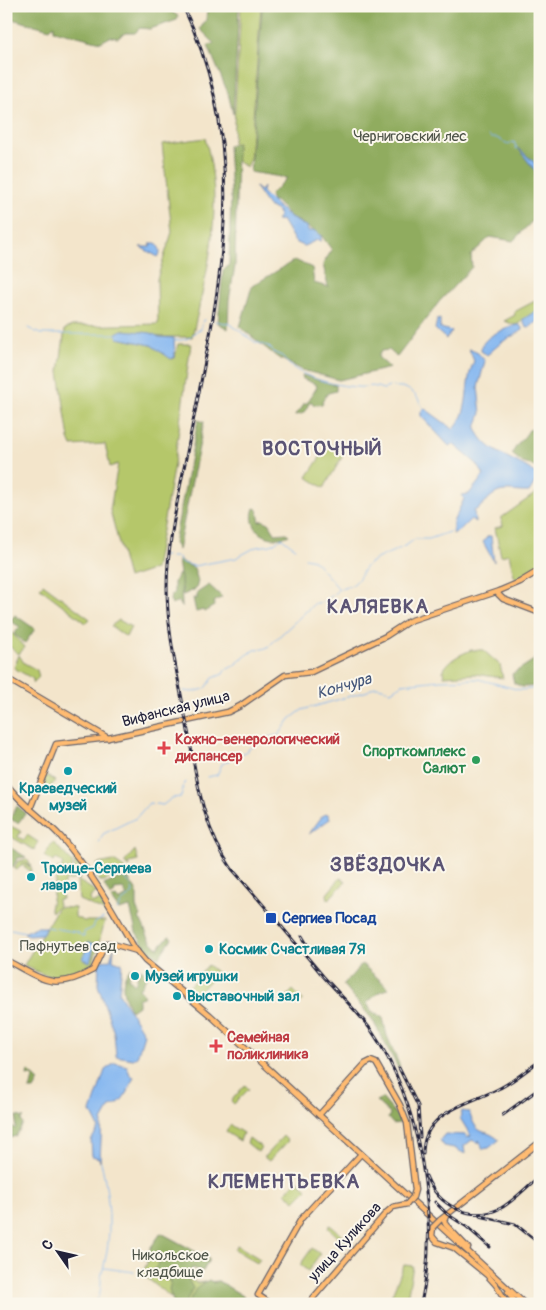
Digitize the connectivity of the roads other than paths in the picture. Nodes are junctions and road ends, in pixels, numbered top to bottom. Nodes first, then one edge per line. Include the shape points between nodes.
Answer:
1 (540, 570) edge
2 (499, 591) junction
3 (487, 595) junction
4 (503, 599) junction
5 (540, 613) edge
6 (6, 678) edge
7 (108, 738) junction
8 (6, 783) edge
9 (30, 810) junction
10 (137, 951) junction
11 (6, 960) edge
12 (319, 1115) junction
13 (540, 1142) edge
14 (360, 1155) junction
15 (446, 1215) junction
16 (447, 1234) junction
17 (499, 1279) junction
18 (507, 1290) junction
19 (515, 1296) junction
20 (507, 1303) edge
21 (271, 1304) edge
22 (308, 1304) edge
23 (522, 1304) edge

1 - 2 main road, Вифанская улица
2 - 3 main road, Вифанская улица
2 - 4 main road
3 - 4 main road
3 - 7 main road, Вифанская улица via 408,621 386,636 311,672 285,675 228,712
4 - 5 main road
6 - 7 main road
7 - 9 main road, Вифанская улица via 56,744
8 - 9 main road
9 - 10 main road via 53,828 85,865
10 - 11 main road via 109,943 91,971 63,982 47,981
10 - 12 main road
12 - 14 main road
12 - 16 main road
12 - 22 main road, улица Куликова, bridge via 357,1072 373,1061 400,1105 407,1123 416,1190 413,1198 390,1210 360,1241
13 - 15 main road
14 - 16 main road
14 - 21 main road via 301,1219 258,1295
15 - 17 main road via 444,1220 448,1227
15 - 20 main road, bridge via 433,1227 434,1241 459,1251 493,1281
16 - 17 main road
16 - 18 main road
17 - 19 main road
18 - 19 main road
18 - 20 main road via 512,1299
19 - 20 main road via 512,1302
19 - 23 main road
20 - 23 main road

